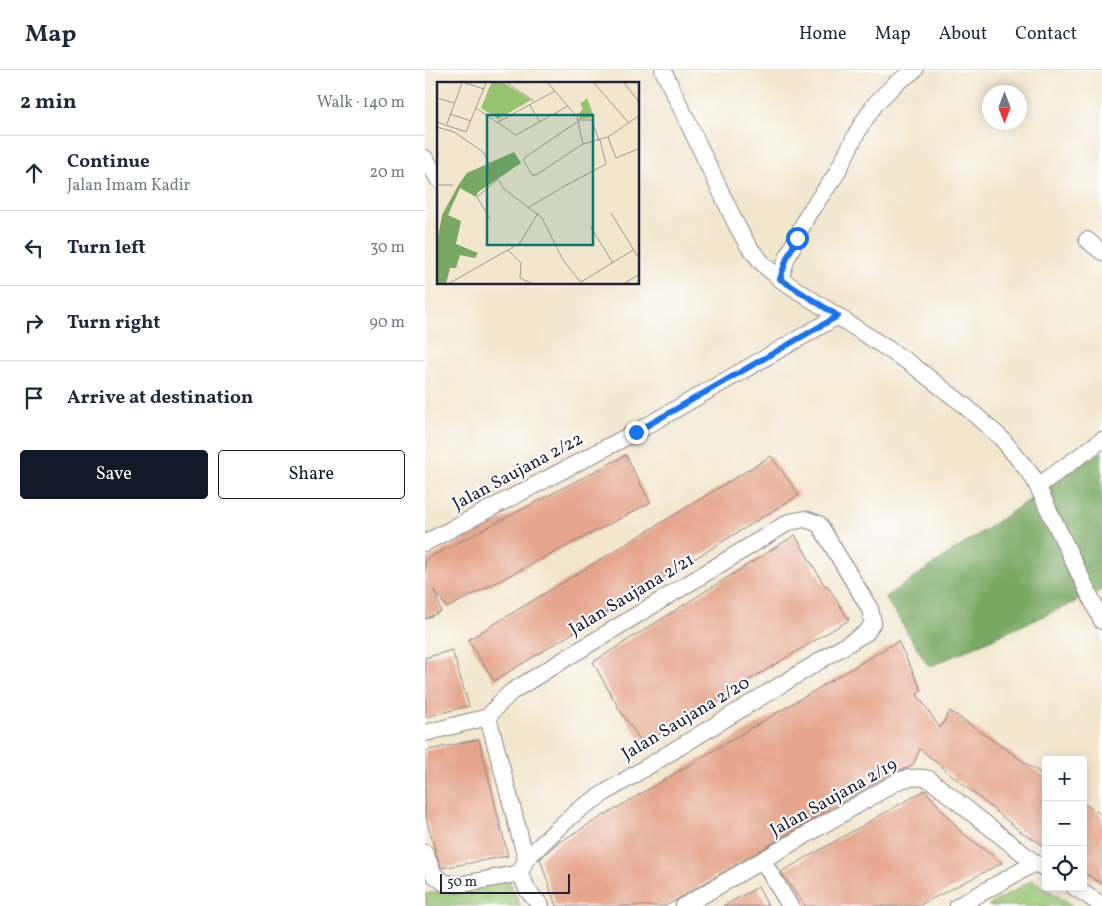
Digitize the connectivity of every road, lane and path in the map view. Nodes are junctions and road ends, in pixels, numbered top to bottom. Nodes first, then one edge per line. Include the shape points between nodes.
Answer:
1 (663, 70) edge
2 (915, 70) edge
3 (425, 158) edge
4 (437, 177) edge
5 (1087, 240) dead end
6 (1102, 252) edge
7 (780, 279) junction
8 (838, 316) junction
9 (1102, 440) edge
10 (1038, 486) junction
11 (805, 519) joint
12 (425, 544) edge
13 (1102, 621) edge
14 (488, 717) junction
15 (425, 733) edge
16 (425, 853) edge
17 (763, 861) junction
18 (523, 866) junction
19 (1040, 866) edge
20 (1080, 891) edge
21 (1102, 905) edge
22 (541, 906) edge
23 (684, 906) edge
24 (789, 906) edge
25 (959, 906) edge

1 - 7 street via 737,226 749,247
2 - 7 street via 876,103 860,127 835,176 808,214
3 - 4 street
5 - 6 street
7 - 8 street
8 - 10 street via 911,364 964,405 1002,439
8 - 12 street, Jalan Saujana 2/22 via 633,434
9 - 10 street
10 - 13 street
11 - 14 street, Jalan Saujana 2/21 via 789,522 511,692
11 - 18 street, Jalan Saujana 2/20 via 819,524 870,610 873,622 867,632 599,796 558,828
14 - 15 street
14 - 18 street
16 - 18 street via 434,875 445,883 458,885
17 - 19 street, Jalan Saujana 2/19 via 900,780 920,776 929,779
17 - 23 street, Jalan Saujana 2/19
17 - 24 street
18 - 22 street via 528,891
19 - 25 street
20 - 21 street

